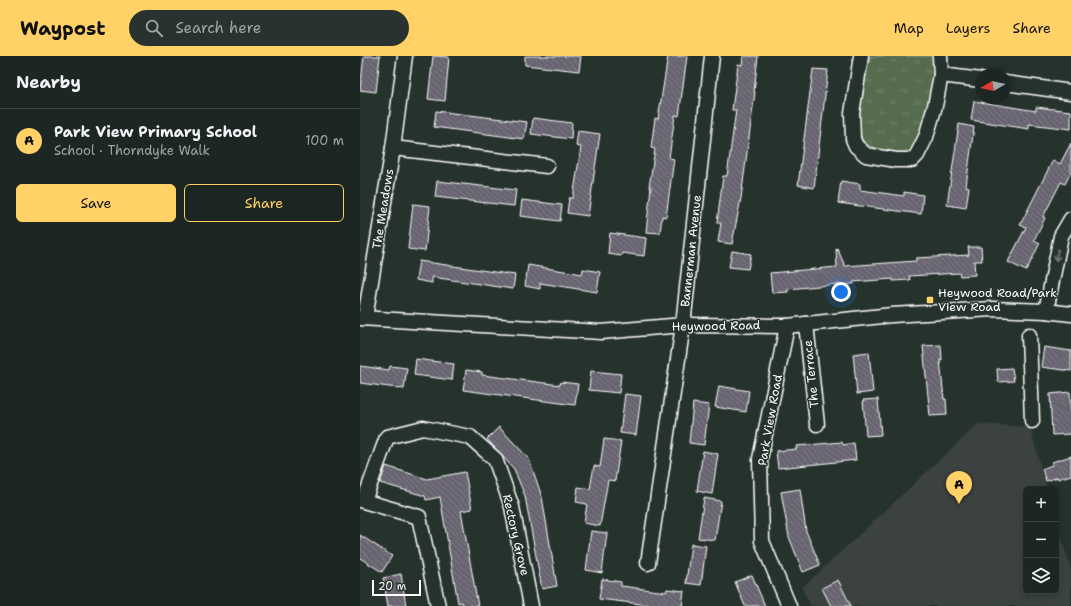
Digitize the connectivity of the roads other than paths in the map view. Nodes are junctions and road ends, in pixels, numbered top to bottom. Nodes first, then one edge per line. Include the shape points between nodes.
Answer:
1 (405, 56) edge
2 (712, 56) edge
3 (861, 56) edge
4 (940, 56) edge
5 (941, 75) junction
6 (975, 79) edge
7 (1011, 84) edge
8 (1071, 92) edge
9 (393, 148) junction
10 (547, 166) dead end
11 (1071, 219) edge
12 (1046, 311) junction
13 (1071, 314) edge
14 (362, 318) edge
15 (1030, 323) junction
16 (806, 324) junction
17 (683, 325) junction
18 (787, 326) junction
19 (1032, 422) dead end
20 (817, 424) dead end
21 (362, 501) edge
22 (648, 563) dead end
23 (438, 606) edge
24 (531, 606) edge
25 (789, 606) edge

1 - 9 street, The Meadows
2 - 17 street, Bannerman Avenue
3 - 5 street via 852,113 852,131 856,146 866,155 896,160 912,160 917,155 926,137
4 - 5 street
5 - 6 street
7 - 8 street
9 - 10 street
9 - 14 street, The Meadows
11 -> 12 street via 1061,236
12 - 13 street, Heywood Road
12 - 15 street, Heywood Road
14 - 17 street, Heywood Road via 601,332
15 - 16 street, Heywood Road via 993,309 892,315
15 - 19 street
16 - 18 street, Heywood Road
16 - 20 street, The Terrace
17 - 18 street, Heywood Road
17 - 22 street, Bannerman Avenue
18 - 25 street, Park View Road via 760,459 762,541
21 - 23 street via 419,518
21 - 24 street, Rectory Grove via 387,437 423,428 470,437 495,459 512,506

